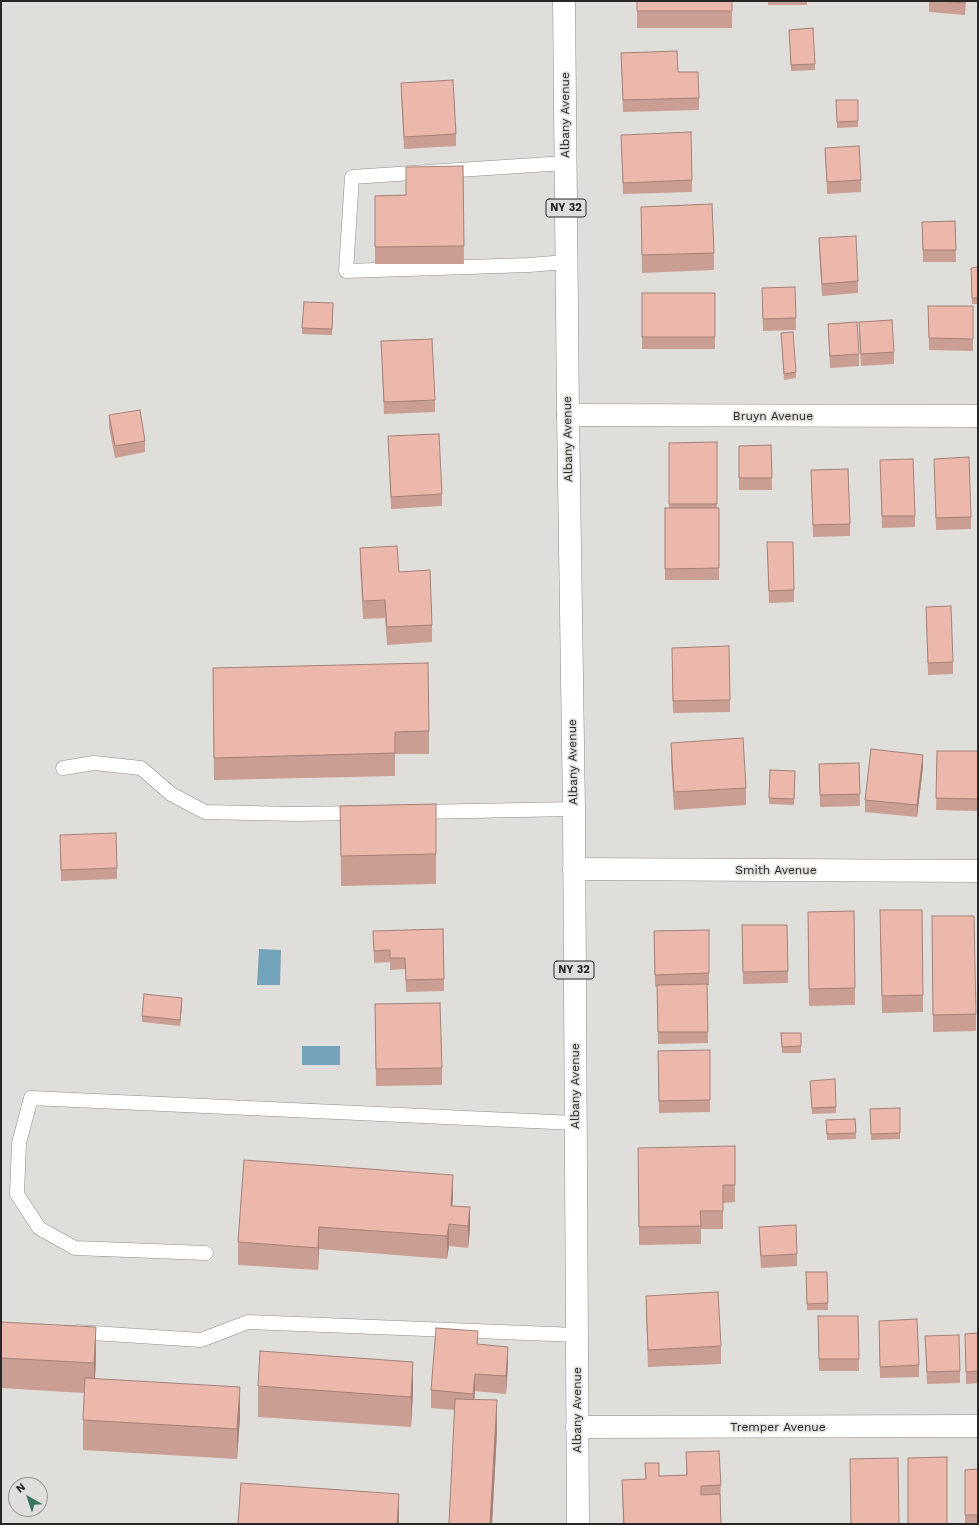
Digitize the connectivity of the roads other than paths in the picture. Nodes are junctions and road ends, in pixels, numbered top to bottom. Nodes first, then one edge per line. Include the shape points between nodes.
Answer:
1 (564, 1) edge
2 (565, 163) junction
3 (566, 262) junction
4 (568, 415) junction
5 (978, 416) edge
6 (63, 768) dead end
7 (574, 809) junction
8 (408, 812) edge
9 (368, 813) edge
10 (574, 869) junction
11 (978, 871) edge
12 (575, 1123) junction
13 (206, 1253) dead end
14 (62, 1331) edge
15 (577, 1335) junction
16 (978, 1426) edge
17 (577, 1427) junction
18 (578, 1524) edge

1 - 2 main road, Albany Avenue / NY 32
2 - 3 main road, Albany Avenue / NY 32
2 - 3 lane via 352,177 346,271
3 - 4 main road, Albany Avenue / NY 32
4 - 5 main road, Bruyn Avenue
4 - 7 main road, Albany Avenue / NY 32
6 - 9 lane via 94,763 141,768 171,794 205,812
7 - 8 lane
7 - 10 main road, Albany Avenue / NY 32
10 - 11 main road, Smith Avenue
10 - 12 main road, Albany Avenue / NY 32
12 - 13 lane via 31,1098 19,1143 17,1194 39,1228 75,1248
12 - 15 main road, Albany Avenue / NY 32
14 - 15 lane via 201,1340 248,1322
15 - 17 main road, Albany Avenue / NY 32
16 - 17 main road, Tremper Avenue
17 - 18 main road, Albany Avenue / NY 32

